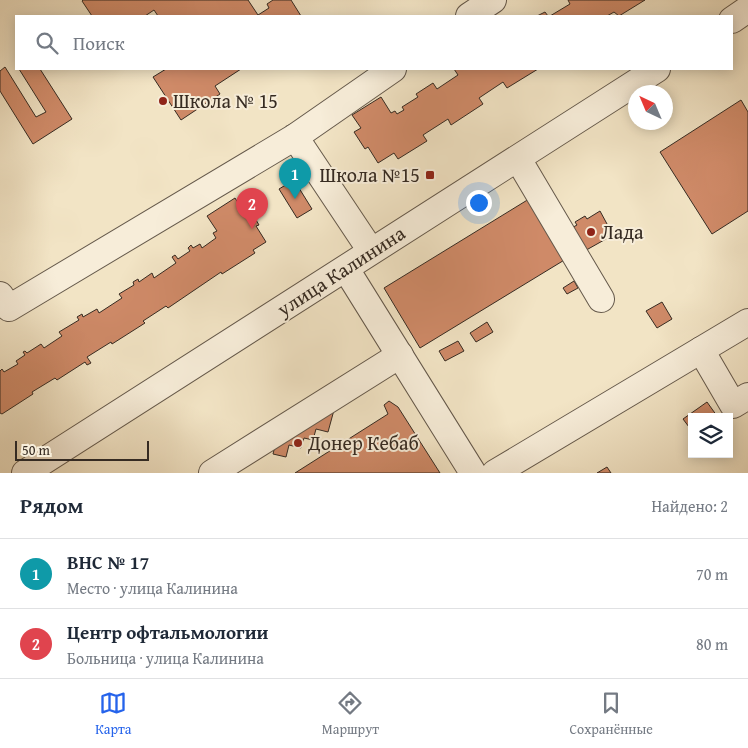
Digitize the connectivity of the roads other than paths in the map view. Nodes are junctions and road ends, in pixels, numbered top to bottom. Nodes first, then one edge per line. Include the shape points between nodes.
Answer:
1 (492, 0) edge
2 (748, 9) edge
3 (470, 15) edge
4 (733, 19) edge
5 (393, 70) edge
6 (654, 70) edge
7 (295, 137) junction
8 (518, 159) junction
9 (371, 251) junction
10 (346, 269) junction
11 (0, 295) edge
12 (601, 299) dead end
13 (748, 322) edge
14 (701, 350) junction
15 (400, 355) junction
16 (748, 396) edge
17 (25, 473) edge
18 (212, 473) edge
19 (473, 473) edge
20 (495, 473) edge

1 - 3 street
2 - 4 street
5 - 7 street
6 - 8 street, улица Калинина
7 - 9 street
7 - 11 street via 9,308
8 - 9 street, улица Калинина
8 - 12 street
9 - 10 street, улица Калинина
10 - 15 street
10 - 17 street, улица Калинина
13 - 14 street
14 - 16 street via 733,405
14 - 20 street
15 - 18 street
15 - 19 street

